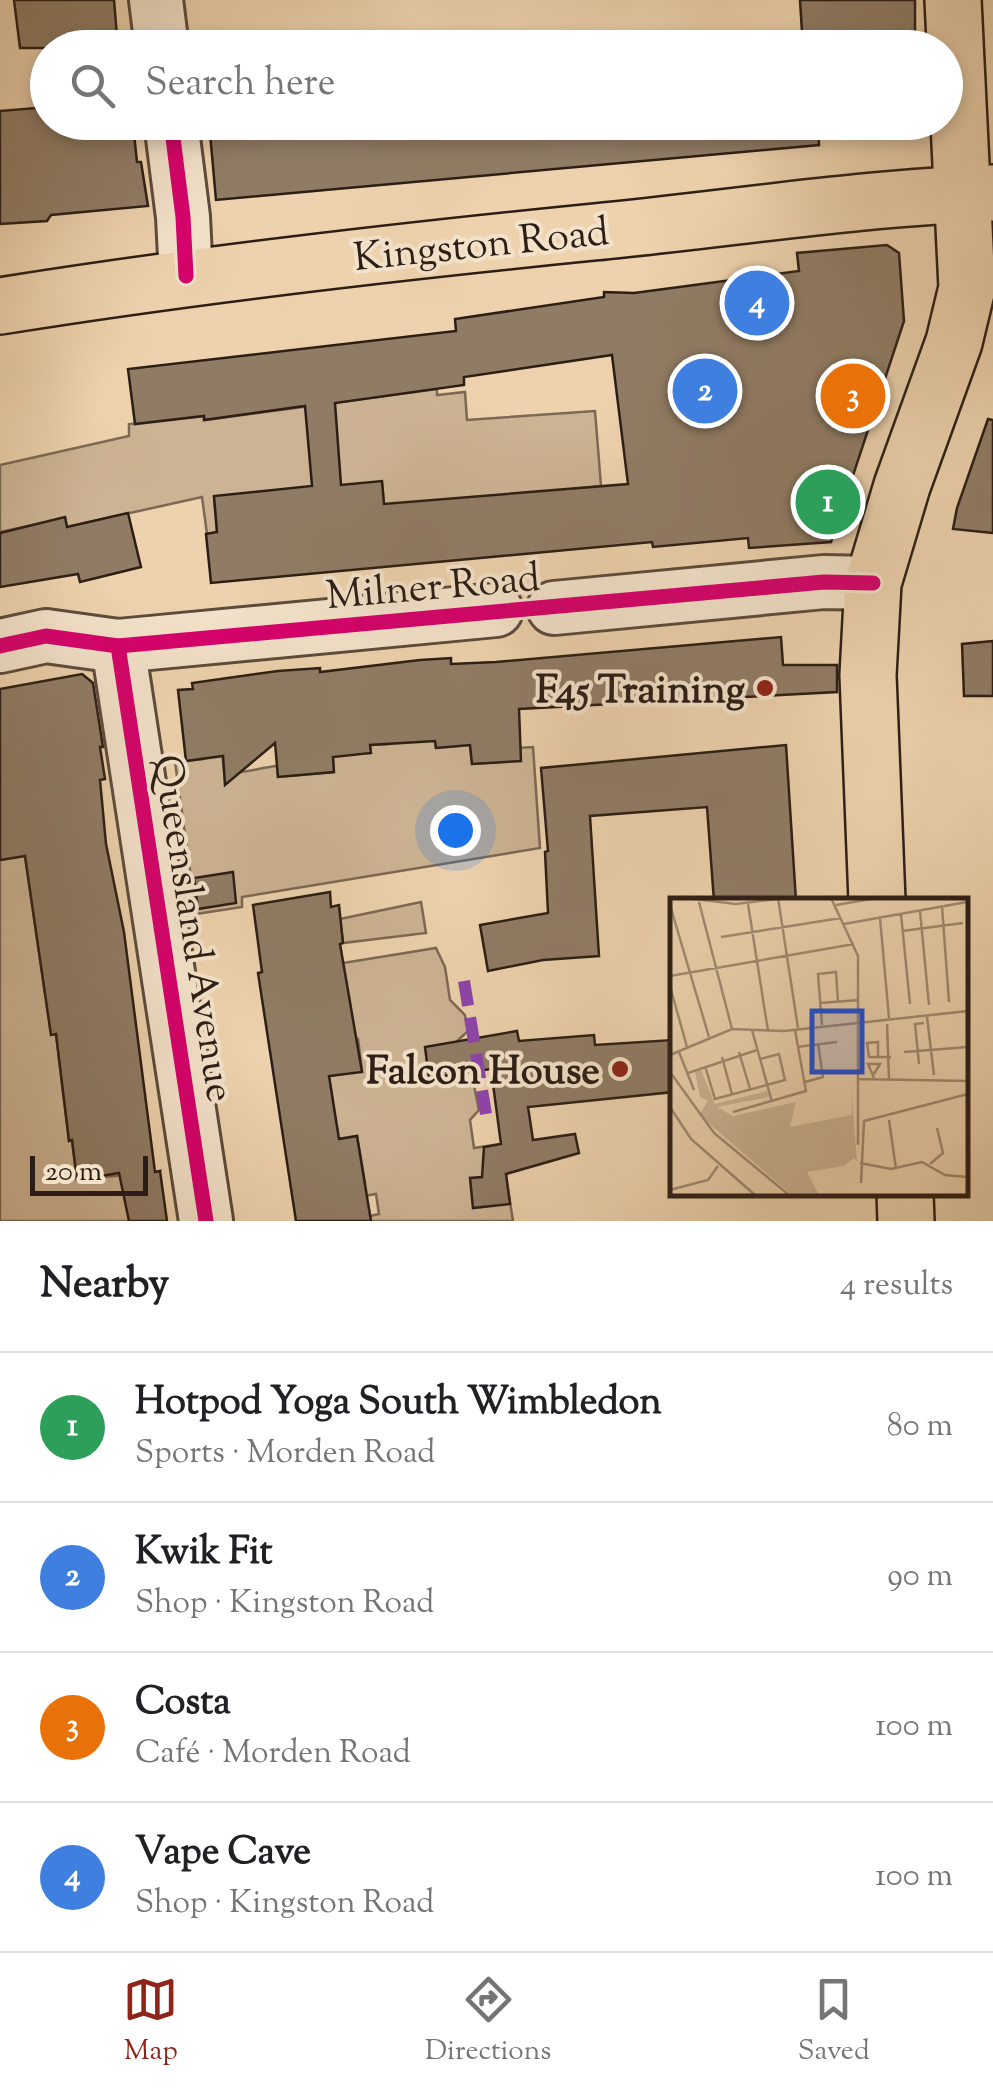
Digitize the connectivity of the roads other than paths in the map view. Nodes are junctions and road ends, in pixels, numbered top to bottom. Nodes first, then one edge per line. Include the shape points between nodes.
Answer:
1 (156, 0) edge
2 (953, 0) edge
3 (160, 30) edge
4 (957, 30) edge
5 (963, 78) edge
6 (173, 140) edge
7 (978, 194) edge
8 (186, 276) junction
9 (993, 300) edge
10 (0, 306) edge
11 (954, 342) junction
12 (873, 583) junction
13 (554, 608) dead end
14 (496, 610) dead end
15 (0, 646) edge
16 (118, 646) junction
17 (878, 898) edge
18 (905, 1196) edge
19 (206, 1221) edge
20 (906, 1221) edge

1 - 3 street
2 - 4 main road
5 - 7 main road
6 - 8 street
7 - 8 main road, Kingston Road
7 - 11 main road
8 - 10 main road, Kingston Road
9 - 11 main road
11 - 12 main road
12 - 13 street, Milner Road
12 - 17 main road via 868,675
14 - 16 street, Milner Road
15 - 16 street, Milner Road via 46,636
16 - 19 street, Queensland Avenue
18 - 20 main road

